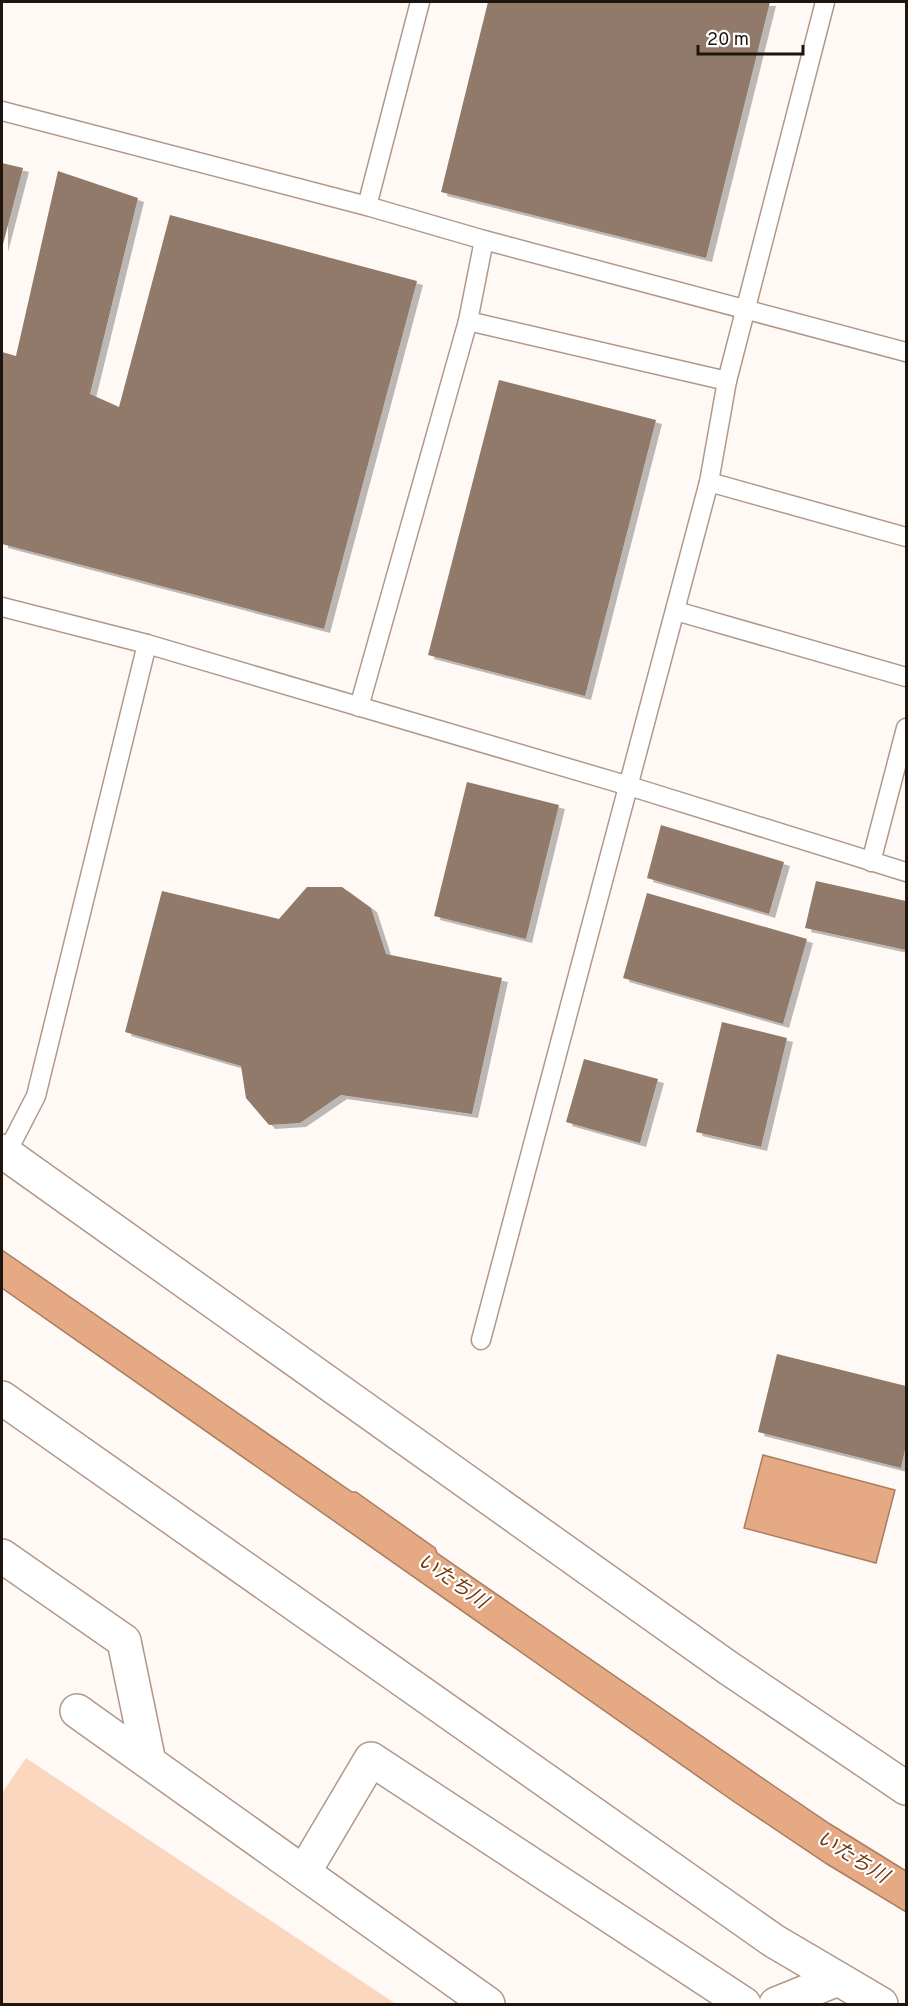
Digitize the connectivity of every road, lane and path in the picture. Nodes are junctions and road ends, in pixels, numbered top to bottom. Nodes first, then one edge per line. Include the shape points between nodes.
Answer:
1 (420, 2) edge
2 (825, 2) edge
3 (2, 111) edge
4 (367, 206) junction
5 (484, 240) junction
6 (746, 308) junction
7 (468, 321) junction
8 (906, 352) edge
9 (726, 381) junction
10 (709, 482) junction
11 (906, 537) edge
12 (2, 607) edge
13 (676, 611) junction
14 (147, 644) junction
15 (906, 677) edge
16 (359, 707) junction
17 (906, 728) edge
18 (629, 786) junction
19 (871, 862) junction
20 (906, 872) edge
21 (4, 1153) edge
22 (481, 1340) dead end
23 (2, 1398) edge
24 (2, 1556) edge
25 (78, 1711) dead end
26 (149, 1762) junction
27 (906, 1788) edge
28 (304, 1872) junction
29 (838, 1979) junction
30 (489, 2004) edge
31 (744, 2004) edge
32 (776, 2004) edge
33 (881, 2004) edge

1 - 4 lane
2 - 6 lane
3 - 4 lane
4 - 5 lane
5 - 6 lane
5 - 7 lane
6 - 8 lane
6 - 9 lane
7 - 9 lane
7 - 16 lane
9 - 10 lane
10 - 11 lane
10 - 13 lane
12 - 14 lane
13 - 15 lane
13 - 18 lane
14 - 16 lane
14 - 21 lane via 36,1096
16 - 18 lane
17 - 19 lane
18 - 19 lane
18 - 22 lane
19 - 20 lane
21 - 27 street via 727,1667
23 - 29 street via 765,1934
24 - 26 street via 124,1641
25 - 26 street
26 - 28 street
28 - 30 street
28 - 31 street via 372,1759
29 - 32 street
29 - 33 street

